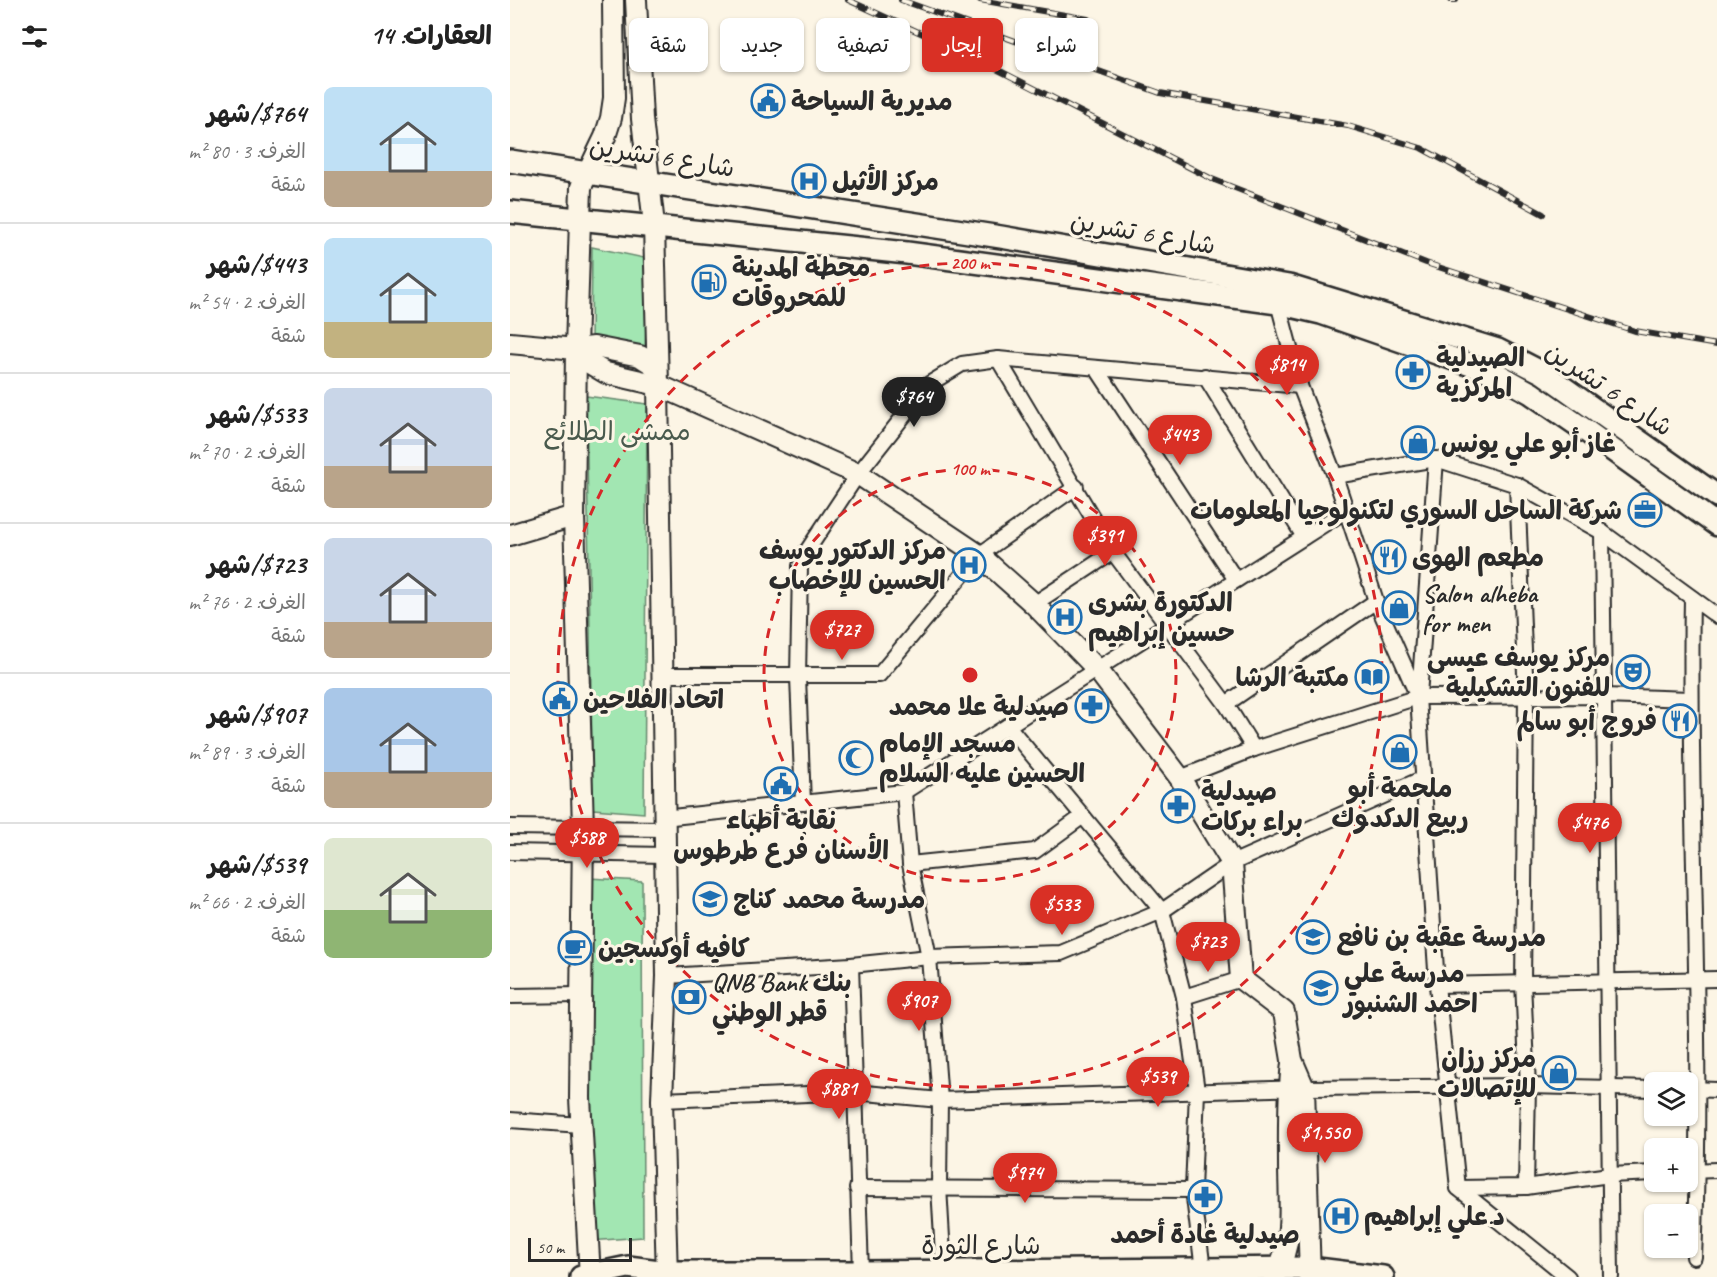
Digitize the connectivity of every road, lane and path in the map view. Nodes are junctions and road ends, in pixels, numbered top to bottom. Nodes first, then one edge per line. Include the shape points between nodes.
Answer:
1 (613, 0) edge
2 (636, 0) edge
3 (510, 161) edge
4 (587, 173) junction
5 (651, 183) junction
6 (510, 213) edge
7 (580, 220) junction
8 (654, 225) junction
9 (1278, 303) junction
10 (510, 343) edge
11 (576, 350) junction
12 (998, 358) junction
13 (1097, 369) junction
14 (658, 376) junction
15 (1205, 376) junction
16 (1300, 386) junction
17 (1436, 459) junction
18 (858, 474) junction
19 (1335, 476) junction
20 (1517, 485) junction
21 (1076, 487) junction
22 (1717, 496) edge
23 (1345, 511) junction
24 (574, 516) junction
25 (1717, 525) edge
26 (1602, 532) junction
27 (510, 535) edge
28 (1304, 537) junction
29 (1113, 552) junction
30 (978, 555) junction
31 (1236, 580) junction
32 (1692, 598) junction
33 (1376, 601) junction
34 (1034, 604) junction
35 (1717, 616) edge
36 (1167, 625) junction
37 (1097, 669) junction
38 (662, 675) junction
39 (798, 677) junction
40 (1604, 696) junction
41 (1418, 697) junction
42 (1526, 697) junction
43 (1690, 699) junction
44 (1226, 704) junction
45 (1008, 726) junction
46 (1254, 749) junction
47 (1180, 778) junction
48 (1424, 778) junction
49 (904, 792) junction
50 (803, 803) junction
51 (1083, 816) junction
52 (664, 824) junction
53 (510, 827) edge
54 (583, 828) junction
55 (510, 852) edge
56 (583, 854) junction
57 (664, 855) junction
58 (1232, 863) junction
59 (910, 864) junction
60 (1162, 911) junction
61 (929, 957) junction
62 (851, 965) junction
63 (667, 976) junction
64 (1241, 979) junction
65 (1695, 979) junction
66 (1717, 979) edge
67 (1607, 981) junction
68 (1523, 983) junction
69 (1437, 984) junction
70 (581, 995) junction
71 (510, 996) edge
72 (1184, 997) junction
73 (1692, 1072) edge
74 (1448, 1086) junction
75 (1528, 1086) junction
76 (1297, 1089) junction
77 (1608, 1089) junction
78 (1644, 1089) edge
79 (1698, 1089) edge
80 (1717, 1090) edge
81 (1197, 1091) junction
82 (855, 1092) junction
83 (662, 1100) junction
84 (940, 1100) junction
85 (510, 1120) edge
86 (581, 1125) junction
87 (1717, 1170) edge
88 (1698, 1171) edge
89 (1644, 1173) edge
90 (1609, 1174) junction
91 (1526, 1186) junction
92 (857, 1188) junction
93 (939, 1188) junction
94 (1458, 1188) junction
95 (1193, 1190) junction
96 (1203, 1270) junction
97 (861, 1272) junction
98 (944, 1272) junction
99 (1309, 1272) edge
100 (1277, 1273) edge
101 (667, 1275) edge
102 (587, 1276) edge
103 (1383, 1277) edge
104 (1568, 1277) edge
105 (1611, 1277) edge

1 - 4 street via 611,118
2 - 5 street via 642,119
3 - 4 main road, شارع 6 تشرين
4 - 5 main road, شارع 6 تشرين
4 - 7 street via 581,187
5 - 8 street
5 - 22 main road, شارع 6 تشرين via 1092,252 1289,286 1332,298 1498,350 1543,373
6 - 7 main road, شارع 6 تشرين
7 - 8 main road, شارع 6 تشرين
7 - 11 street
8 - 9 main road, شارع 6 تشرين via 907,253
8 - 14 street
9 - 16 street
9 - 25 main road, شارع 6 تشرين via 1321,312 1497,374 1556,410
10 - 11 street
11 - 14 street via 594,347 632,353 647,359
11 - 24 street
12 - 13 street
12 - 18 street via 962,364 929,384
12 - 21 street
13 - 15 street
13 - 31 street
14 - 18 street
14 - 38 street
15 - 16 street
15 - 28 street
16 - 19 street
17 - 19 street
17 - 20 street
17 - 41 street
18 - 30 street
18 - 39 street via 800,566
19 - 23 street
20 - 26 street
20 - 42 street
21 - 29 street
21 - 30 street
23 - 28 street
23 - 33 street
24 - 27 street
24 - 54 street
26 - 32 street
26 - 40 street
28 - 31 street
29 - 34 street
29 - 36 street
30 - 34 street
30 - 39 street via 879,675
31 - 36 street
32 - 35 street
32 - 43 street
33 - 41 street
33 - 44 street
34 - 37 street
36 - 37 street
36 - 44 street
37 - 45 street
37 - 47 street
38 - 39 street
38 - 52 street
39 - 50 street
40 - 42 street
40 - 43 street
40 - 67 street
41 - 42 street
41 - 46 street
41 - 48 street
42 - 68 street
43 - 65 street
44 - 46 street
45 - 49 street
45 - 51 street
46 - 47 street
47 - 58 street
48 - 58 street
48 - 69 street
49 - 50 street
49 - 59 street
50 - 52 street
51 - 59 street via 1035,851
51 - 60 street
52 - 54 street
52 - 57 street
53 - 54 street
54 - 56 street
55 - 56 street
56 - 57 street
56 - 70 street
57 - 63 street
58 - 60 street
58 - 64 street
59 - 61 street
60 - 61 street via 1061,953
60 - 72 street
61 - 62 street
61 - 84 street
62 - 63 street
62 - 82 street
63 - 83 street
64 - 72 street
64 - 76 street via 1284,1012
65 - 66 street
65 - 67 street
65 - 73 street
67 - 68 street
67 - 77 street
68 - 69 street
68 - 75 street
69 - 74 street
70 - 71 street
70 - 86 street
72 - 81 street
74 - 75 street
74 - 76 street
74 - 94 street
75 - 77 street
75 - 91 street
76 - 81 street
76 - 99 street
76 - 100 street via 1289,1225 1286,1250
77 - 78 street
77 - 90 street
79 - 80 street
81 - 84 street
81 - 95 street
82 - 83 street
82 - 84 street
82 - 92 street
83 - 101 street
84 - 93 street
85 - 86 street
86 - 102 street
87 - 88 street
89 - 90 street
90 - 91 street
90 - 105 street
91 - 94 street
92 - 93 street
92 - 97 street
93 - 95 street
93 - 98 street
94 - 104 street
95 - 96 street
96 - 98 main road, شارع الثورة
96 - 100 main road, شارع الثورة
97 - 98 main road, شارع الثورة
97 - 101 main road, شارع الثورة
99 - 100 main road, شارع الثورة
99 - 103 main road, شارع الثورة
101 - 102 main road, شارع الثورة via 628,1267

